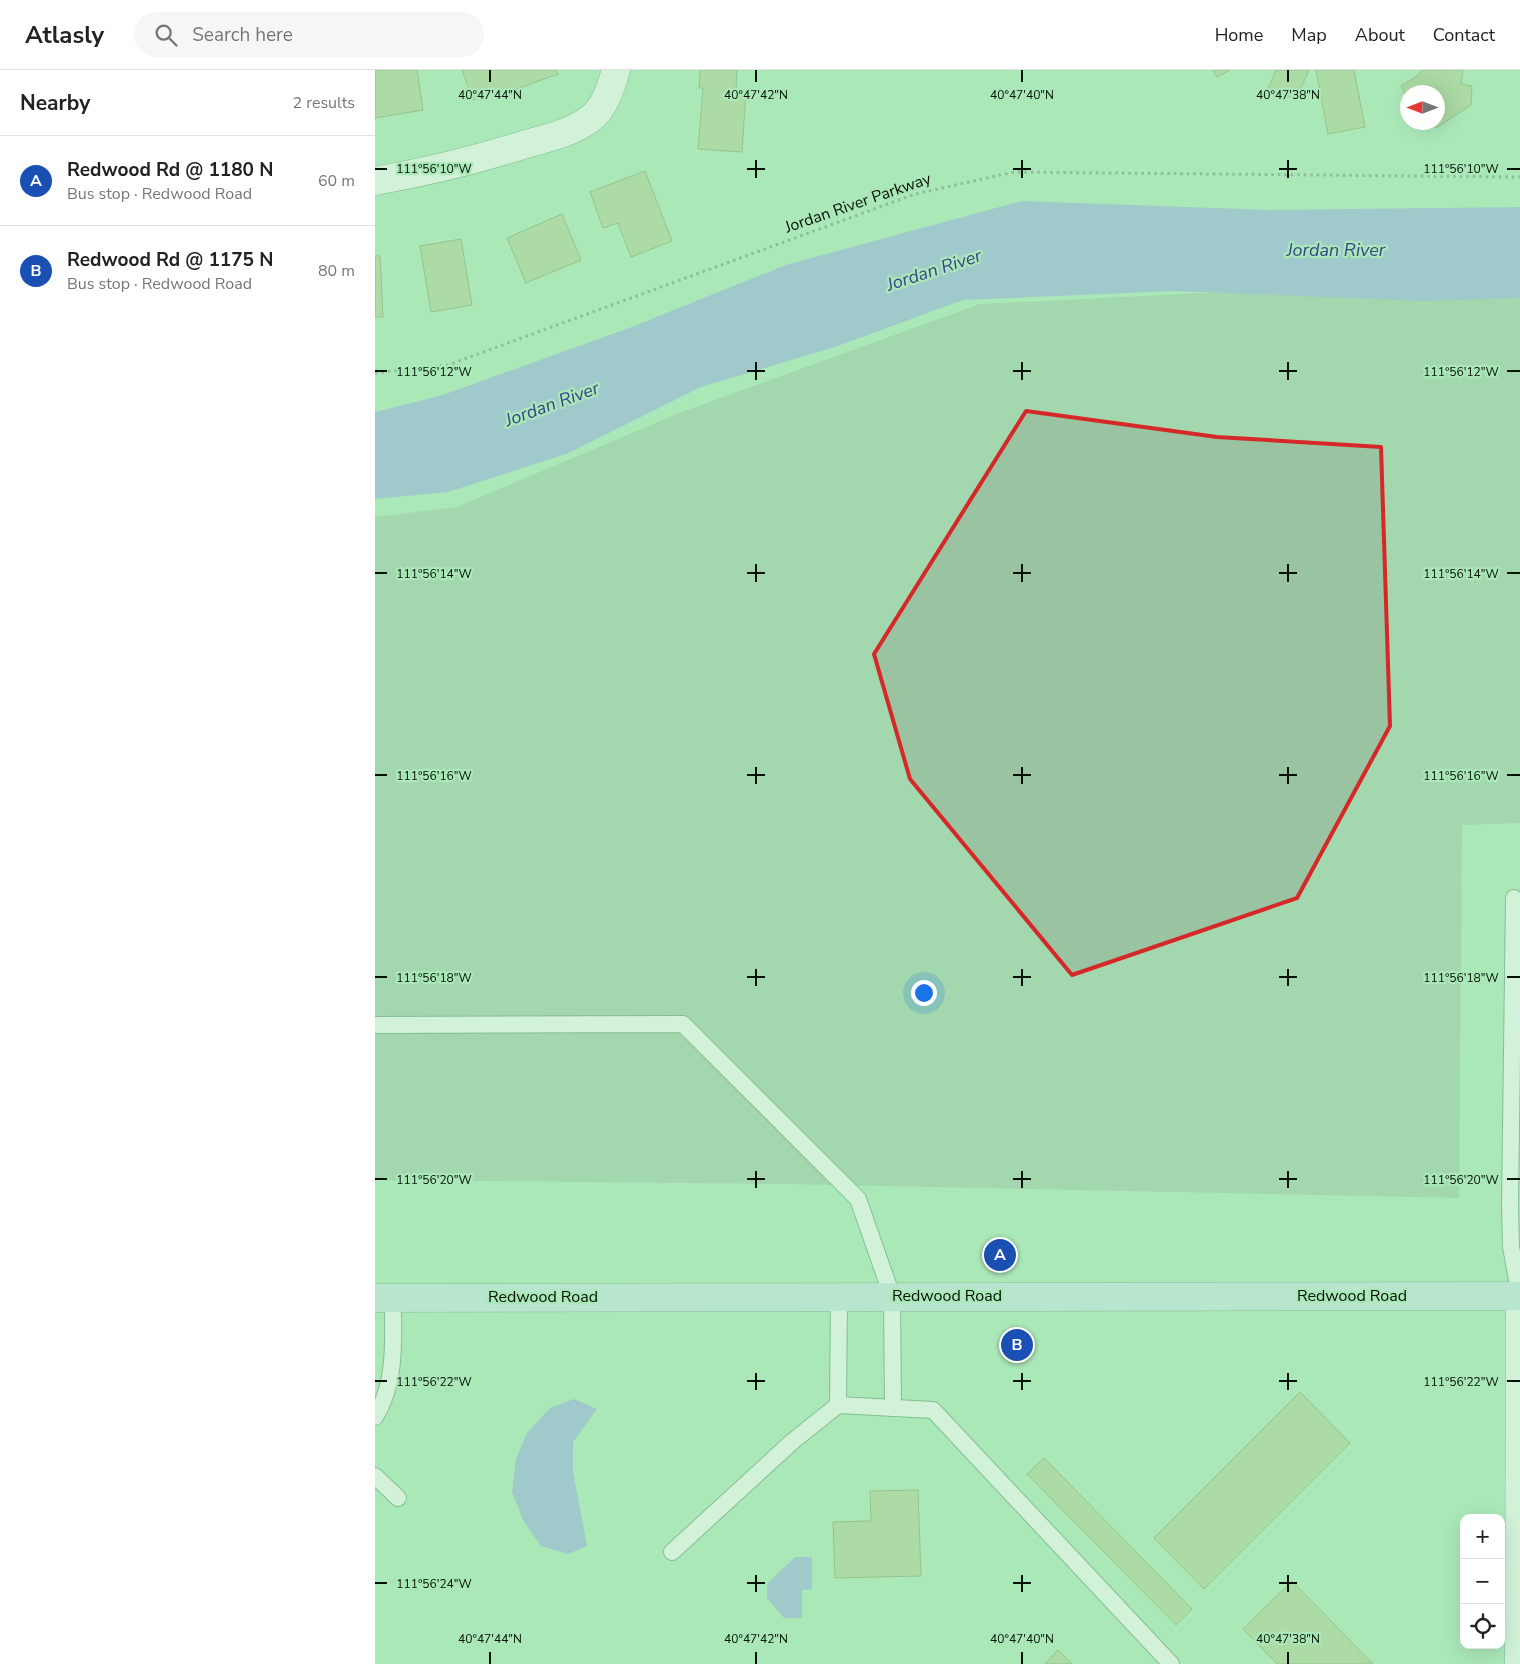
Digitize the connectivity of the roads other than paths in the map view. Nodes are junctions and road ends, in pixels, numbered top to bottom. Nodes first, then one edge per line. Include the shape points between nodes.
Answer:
1 (616, 70) edge
2 (375, 181) edge
3 (1514, 898) dead end
4 (375, 1025) edge
5 (1515, 1114) edge
6 (839, 1296) junction
7 (892, 1296) junction
8 (1520, 1296) edge
9 (384, 1298) edge
10 (838, 1405) junction
11 (893, 1408) junction
12 (375, 1418) edge
13 (375, 1476) edge
14 (398, 1498) dead end
15 (672, 1552) dead end
16 (1171, 1664) edge
17 (1519, 1664) edge

1 - 2 street via 602,106 591,119 575,127 473,161
3 - 5 lane
4 - 7 lane via 683,1024 859,1199
5 - 8 lane via 1511,1247
6 - 7 main road, Redwood Road
6 - 9 main road, Redwood Road
6 - 10 lane
7 - 8 main road, Redwood Road
7 - 11 lane
8 - 17 street
9 - 12 lane via 393,1349 389,1390
10 - 11 lane
10 - 15 lane via 793,1441
11 - 16 lane via 933,1410
13 - 14 lane

